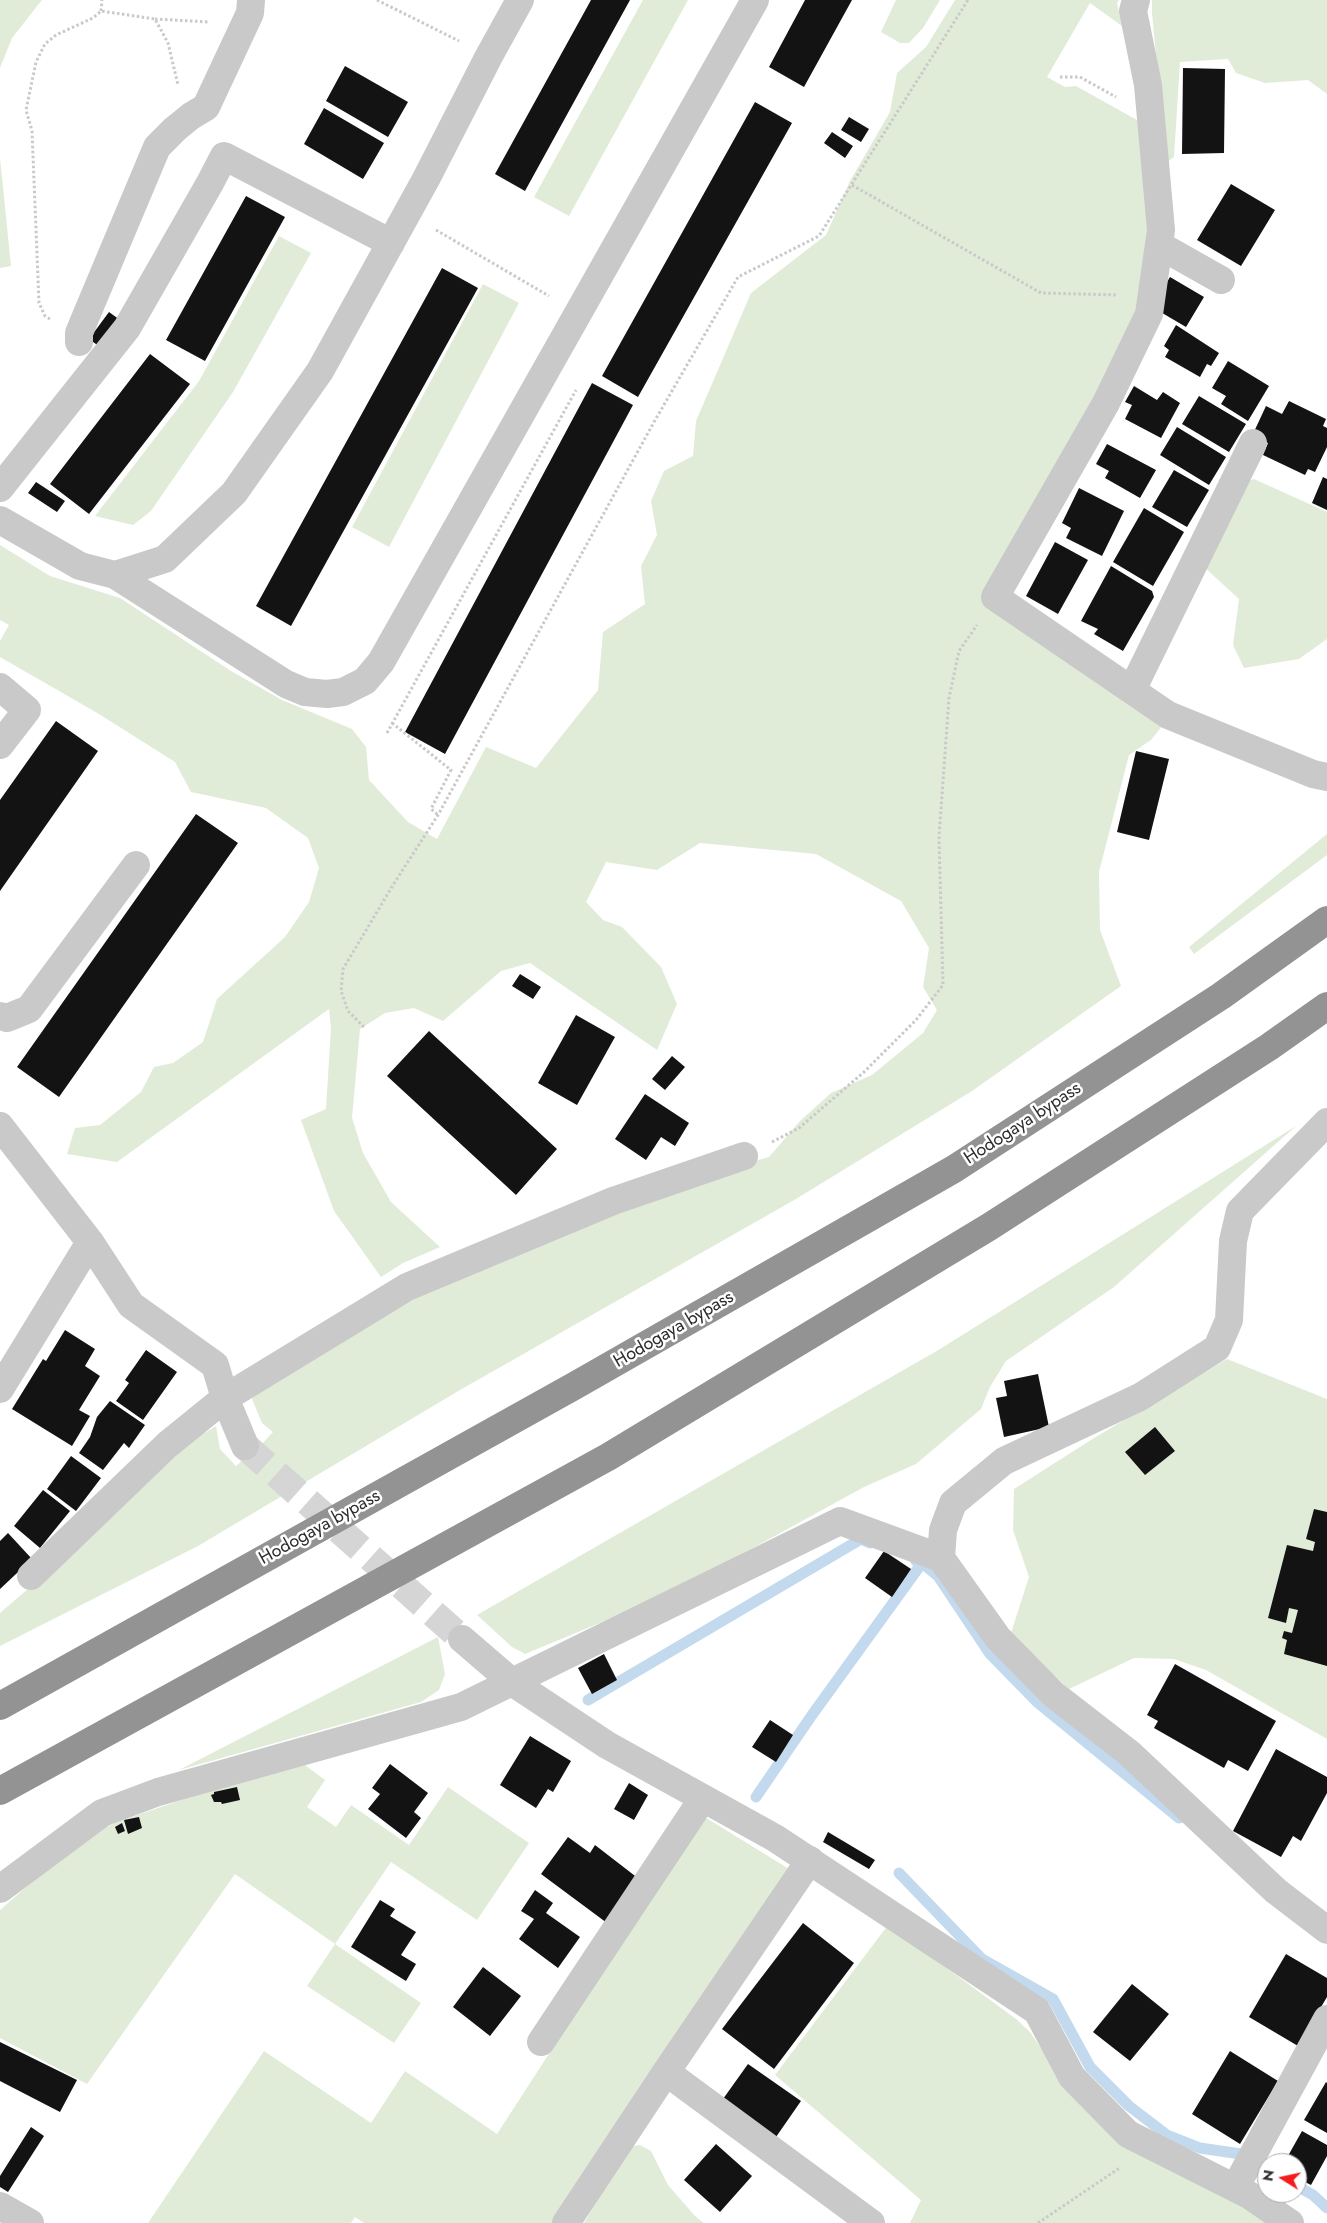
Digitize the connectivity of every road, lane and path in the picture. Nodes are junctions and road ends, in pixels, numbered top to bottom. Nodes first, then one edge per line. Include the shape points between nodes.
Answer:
1 (102, 0) edge
2 (376, 0) edge
3 (520, 0) edge
4 (755, 0) edge
5 (968, 0) edge
6 (1136, 0) edge
7 (249, 10) edge
8 (101, 11) junction
9 (155, 19) junction
10 (489, 56) junction
11 (1060, 76) dead end
12 (191, 116) junction
13 (1151, 117) junction
14 (852, 185) junction
15 (407, 213) junction
16 (391, 243) junction
17 (1159, 245) junction
18 (1221, 280) dead end
19 (1152, 296) junction
20 (578, 312) junction
21 (79, 342) joint
22 (1253, 443) dead end
23 (0, 488) edge
24 (0, 520) edge
25 (115, 575) junction
26 (995, 597) junction
27 (0, 687) edge
28 (1132, 690) junction
29 (392, 723) dead end
30 (0, 745) edge
31 (1327, 777) edge
32 (438, 815) junction
33 (136, 865) dead end
34 (1327, 920) edge
35 (1327, 1006) edge
36 (0, 1016) edge
37 (364, 1026) dead end
38 (1327, 1122) edge
39 (0, 1126) edge
40 (744, 1156) joint
41 (90, 1242) junction
42 (0, 1389) edge
43 (225, 1398) junction
44 (245, 1446) tunnel mouth
45 (941, 1558) junction
46 (31, 1576) dead end
47 (462, 1639) tunnel mouth
48 (512, 1682) junction
49 (0, 1706) edge
50 (0, 1791) edge
51 (703, 1798) junction
52 (810, 1860) junction
53 (0, 1889) edge
54 (1327, 1930) edge
55 (1327, 2019) edge
56 (541, 2042) dead end
57 (666, 2072) junction
58 (1153, 2147) junction
59 (1235, 2188) junction
60 (0, 2206) edge
61 (30, 2223) edge
62 (566, 2223) edge
63 (871, 2223) edge
64 (1038, 2223) edge
65 (1290, 2223) edge

1 - 8 path
2 - 10 path
3 - 10 street
4 - 20 street
5 - 14 path
6 - 13 street via 1133,11
7 - 9 path via 192,22
7 - 12 street via 206,107
8 - 9 path
8 - 21 path via 45,44 36,62 26,110 32,131 40,303 45,316
9 - 12 path via 168,43 180,98
10 - 15 street
11 - 13 path via 1080,77
12 - 21 street via 157,147 86,316
13 - 17 street via 1161,230
14 - 19 path via 1041,293
14 - 32 path via 819,236 738,277 654,422
15 - 16 street
15 - 20 path
16 - 23 street via 224,156 127,328
16 - 25 street via 320,371 234,493 165,559
17 - 18 street
17 - 19 street
19 - 26 street via 1149,314 1106,403
20 - 25 street via 382,662 365,681 343,692 327,694 305,692 286,684
22 - 28 street
24 - 25 street via 80,566
26 - 28 street
26 - 40 path via 959,651 949,698 939,837 943,985 916,1020 864,1072 799,1128
27 - 30 street via 27,710
28 - 31 street via 1168,715
29 - 32 path via 451,770 431,810
32 - 37 path via 392,884 344,969 341,991 348,1011
33 - 36 street via 29,1009 7,1018
34 - 49 highway, Hodogaya bypass via 1221,996 954,1169 576,1385
35 - 50 highway via 1269,1047 989,1227 608,1456
38 - 45 street via 1240,1211 1233,1241 1229,1320 1216,1348 1140,1397 1004,1461 953,1503 942,1530
39 - 41 street
40 - 43 street via 613,1201 407,1287
41 - 42 street
41 - 43 street via 131,1305 215,1365
43 - 44 street
43 - 46 street via 167,1445
45 - 48 street via 840,1521
45 - 54 street via 998,1638 1053,1694 1129,1753 1276,1891
47 - 48 street
48 - 51 street via 607,1745
48 - 53 street via 461,1707 158,1792 102,1813
51 - 52 street
51 - 56 street
52 - 57 street
52 - 58 street via 1037,2011 1072,2076 1128,2134
55 - 59 street
57 - 62 street
57 - 63 street
58 - 59 street
58 - 64 path
59 - 65 street
60 - 61 street

